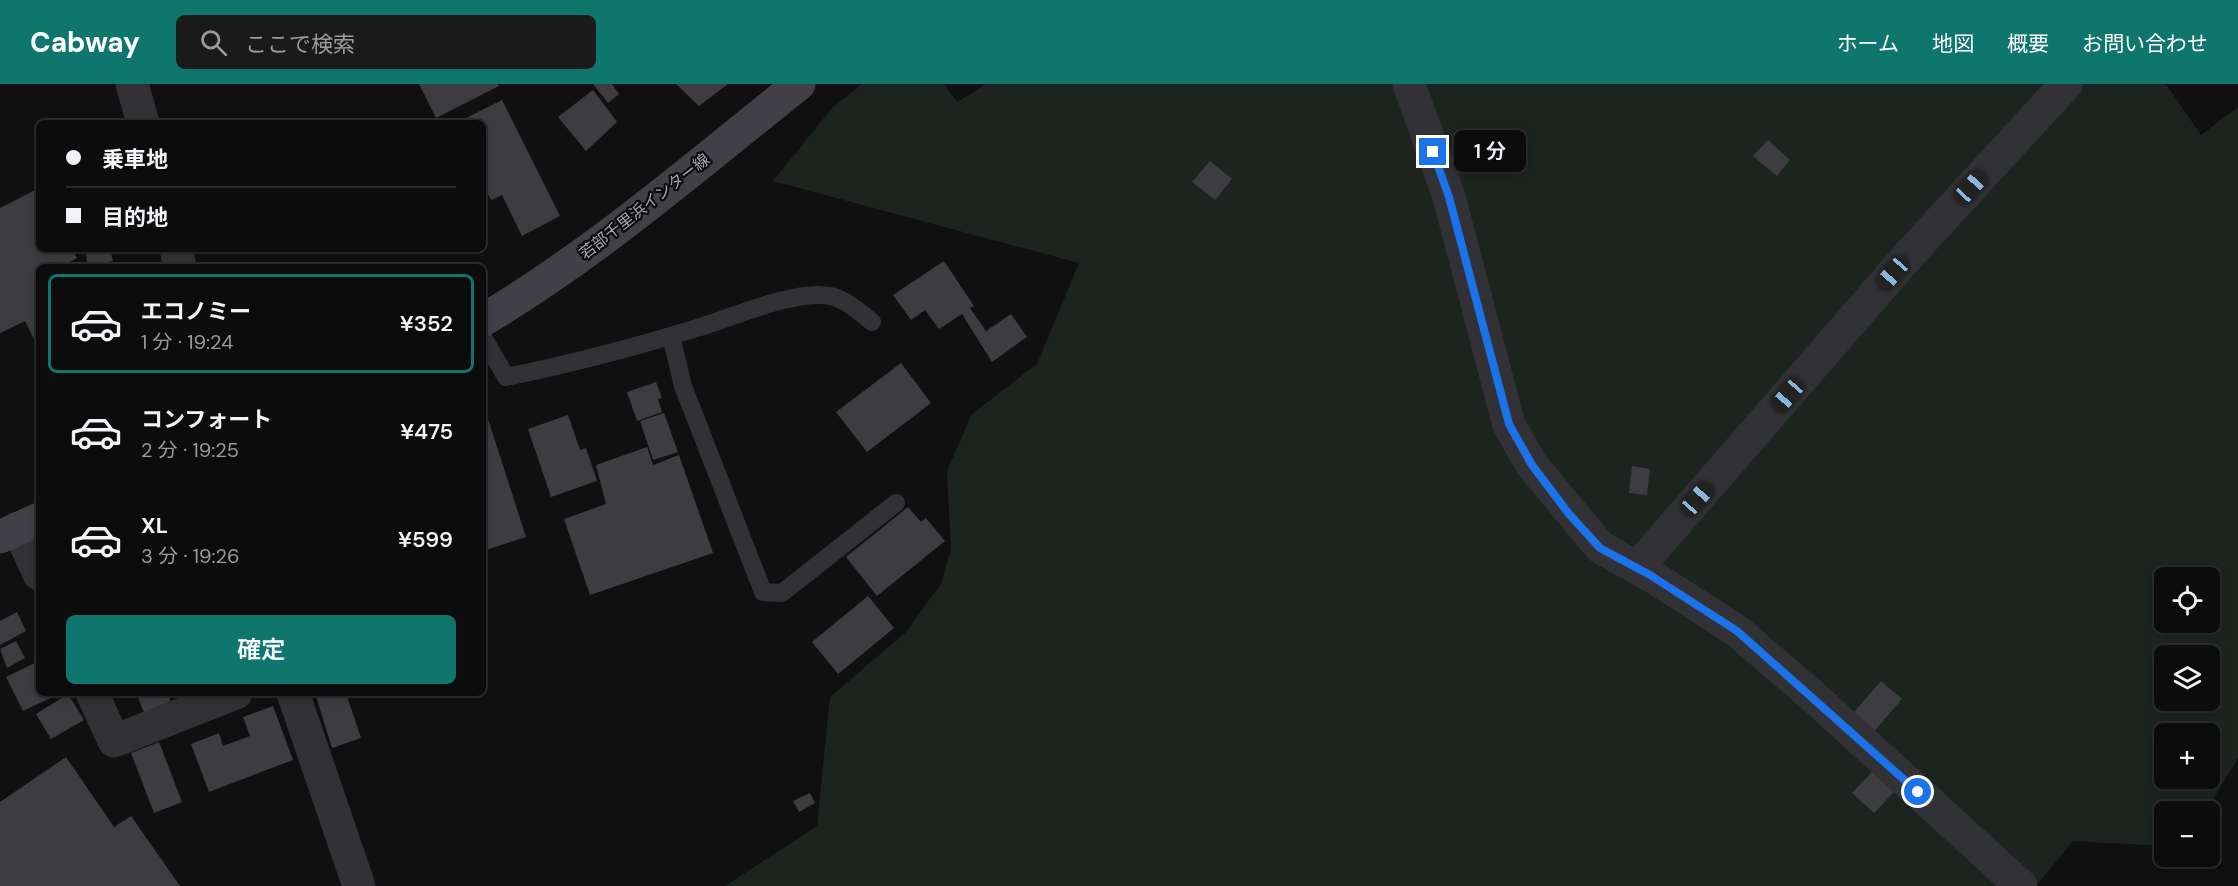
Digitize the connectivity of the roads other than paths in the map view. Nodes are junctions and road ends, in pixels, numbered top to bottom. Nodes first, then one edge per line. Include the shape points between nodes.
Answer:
1 (132, 84) edge
2 (799, 84) edge
3 (1409, 84) edge
4 (2066, 84) edge
5 (141, 120) edge
6 (486, 318) edge
7 (872, 322) dead end
8 (670, 336) junction
9 (486, 342) edge
10 (896, 503) dead end
11 (19, 528) edge
12 (36, 567) edge
13 (1637, 568) junction
14 (93, 696) edge
15 (228, 696) edge
16 (294, 696) edge
17 (359, 886) edge
18 (2021, 886) edge

1 - 5 street
2 - 6 main road, 若部千里浜インター線 via 639,212 532,291
3 - 13 street via 1449,197 1509,424 1532,465 1569,514 1600,548
4 - 13 street via 1908,256
7 - 8 lane via 848,302 822,294 798,297
8 - 9 lane via 506,377
8 - 10 lane via 683,386 763,592 782,592
11 - 12 street
13 - 18 street via 1737,631
14 - 15 street via 114,741
16 - 17 street

